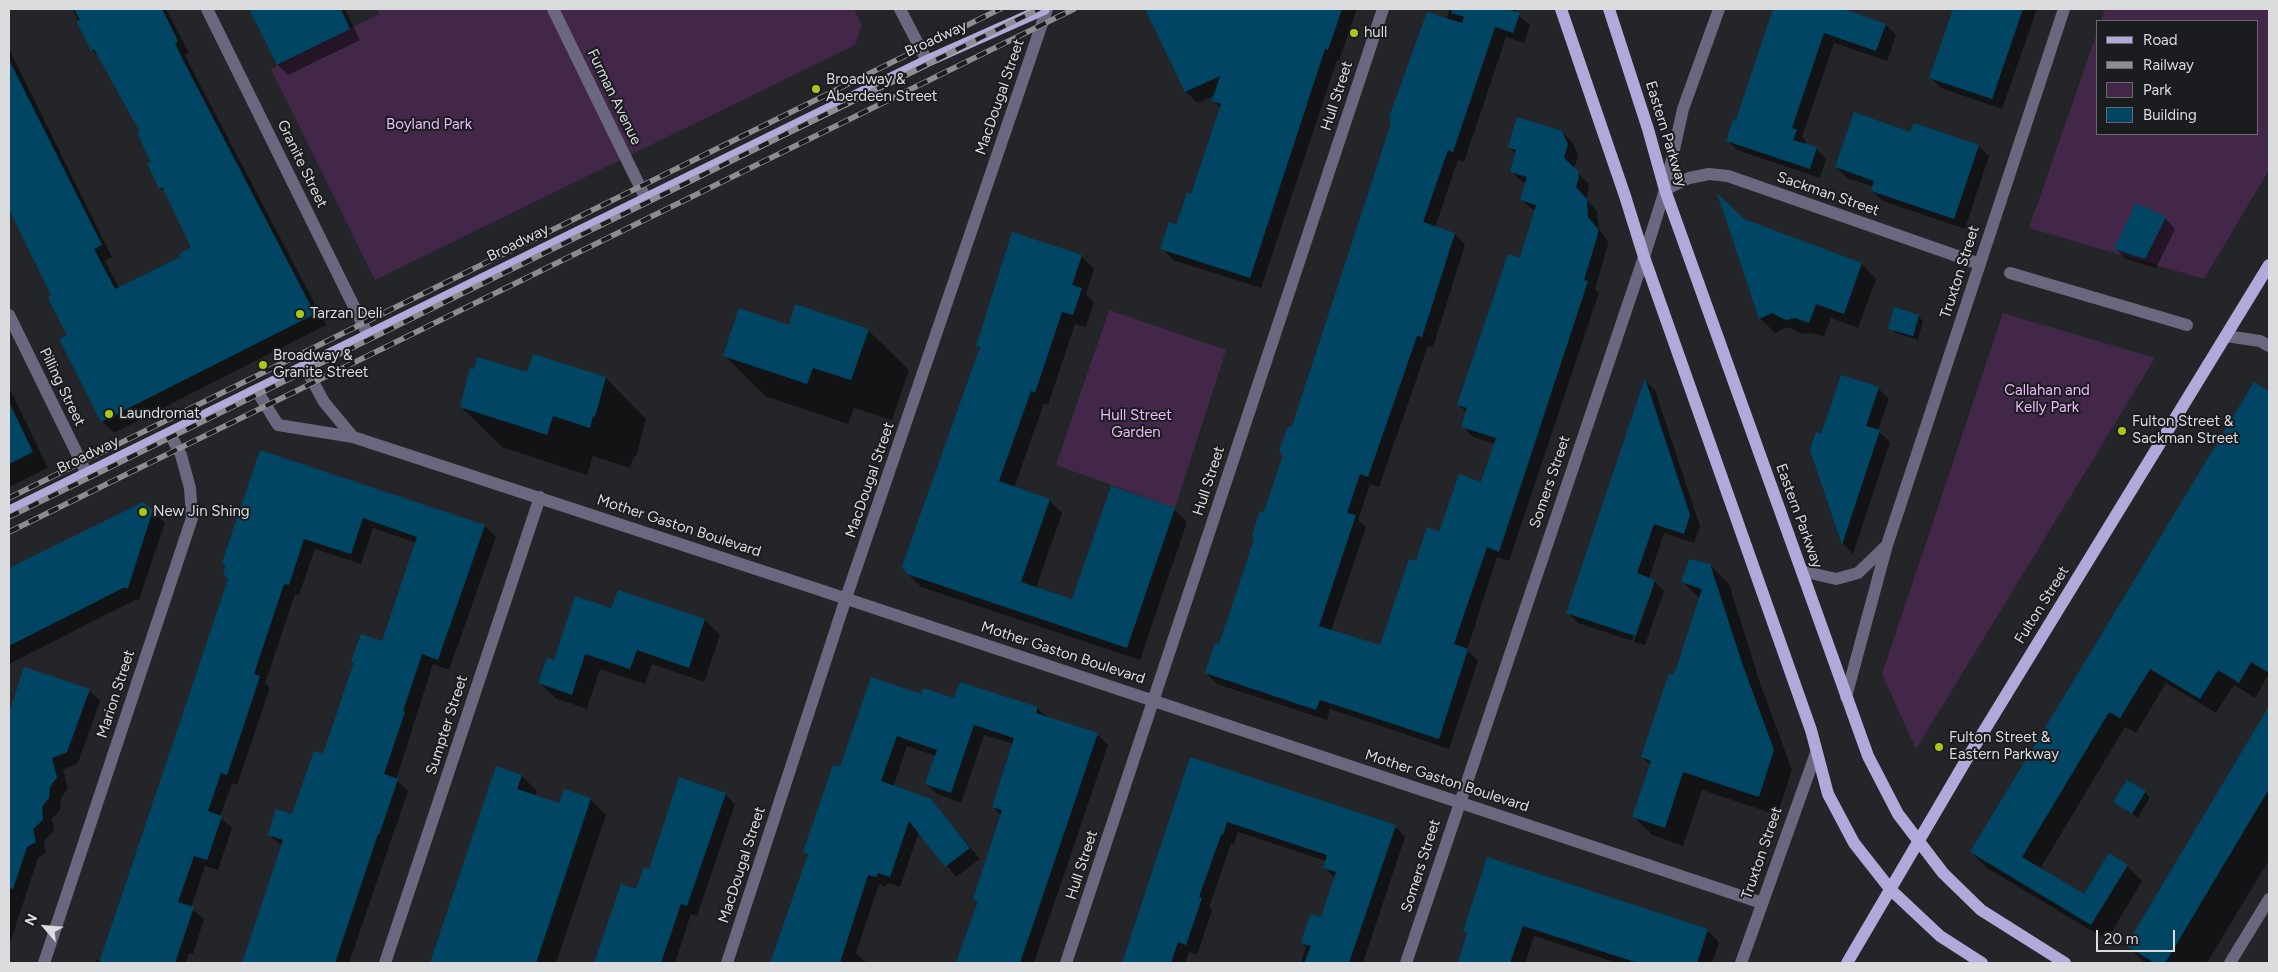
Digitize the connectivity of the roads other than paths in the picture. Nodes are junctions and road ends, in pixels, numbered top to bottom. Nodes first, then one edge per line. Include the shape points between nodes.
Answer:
1 (207, 9) edge
2 (553, 9) edge
3 (900, 9) edge
4 (1046, 9) edge
5 (1383, 9) edge
6 (1561, 9) edge
7 (1609, 9) edge
8 (1719, 9) edge
9 (2064, 9) edge
10 (927, 61) junction
11 (1665, 190) junction
12 (646, 199) junction
13 (1644, 257) junction
14 (1980, 264) junction
15 (2269, 265) edge
16 (2010, 273) dead end
17 (9, 315) edge
18 (2187, 325) dead end
19 (368, 335) junction
20 (2226, 336) junction
21 (2269, 346) edge
22 (305, 366) junction
23 (257, 391) junction
24 (170, 434) junction
25 (353, 437) junction
26 (87, 474) junction
27 (540, 497) junction
28 (9, 512) edge
29 (1887, 545) junction
30 (1802, 571) junction
31 (846, 598) junction
32 (1846, 697) junction
33 (1154, 700) junction
34 (1816, 753) junction
35 (1460, 802) junction
36 (1918, 841) junction
37 (1891, 890) junction
38 (2269, 899) edge
39 (1762, 903) junction
40 (44, 963) edge
41 (385, 963) edge
42 (727, 963) edge
43 (1066, 963) edge
44 (1406, 963) edge
45 (1741, 963) edge
46 (1847, 963) edge
47 (1982, 963) edge
48 (2065, 963) edge
49 (2230, 963) edge

1 - 19 street, Granite Street
2 - 12 street, Furman Avenue
3 - 10 street
4 - 10 main road, Broadway
4 - 31 street, MacDougal Street
5 - 33 street, Hull Street
6 - 13 main road
7 - 11 main road, Eastern Parkway
8 - 11 street, Somers Street via 1683,109
9 - 14 street, Truxton Street
10 - 12 main road, Broadway
11 - 13 street, Somers Street
11 - 14 street, Sackman Street via 1689,178 1709,174 1728,176
11 - 30 main road, Eastern Parkway
12 - 19 main road, Broadway
13 - 34 main road via 1811,730
13 - 35 street, Somers Street
14 - 29 street, Truxton Street
15 - 20 main road, Fulton Street
16 - 18 street
17 - 26 street, Pilling Street
19 - 22 main road, Broadway
20 - 21 street via 2260,341
20 - 36 main road, Fulton Street
22 - 23 main road, Broadway
22 - 25 street via 324,402
23 - 24 main road, Broadway
23 - 25 street, Mother Gaston Boulevard via 278,425
24 - 26 main road, Broadway
24 - 40 street, Marion Street via 181,455 190,488 192,518
25 - 27 street, Mother Gaston Boulevard
26 - 28 main road, Broadway
27 - 31 street, Mother Gaston Boulevard
27 - 41 street, Sumpter Street
29 - 30 street, Truxton Street via 1858,573 1836,579
29 - 32 street, Truxton Street
30 - 32 main road, Eastern Parkway
31 - 33 street, Mother Gaston Boulevard
31 - 42 street, MacDougal Street
32 - 36 main road, Eastern Parkway via 1868,756 1898,814
33 - 35 street, Mother Gaston Boulevard
33 - 43 street, Hull Street
34 - 37 main road via 1839,818
34 - 39 street, Truxton Street
35 - 39 street, Mother Gaston Boulevard
35 - 44 street, Somers Street
36 - 37 main road, Fulton Street
36 - 48 main road, Eastern Parkway via 1943,873 1981,910
37 - 46 main road, Fulton Street
37 - 47 main road via 1940,936
38 - 49 street
39 - 45 street, Truxton Street

